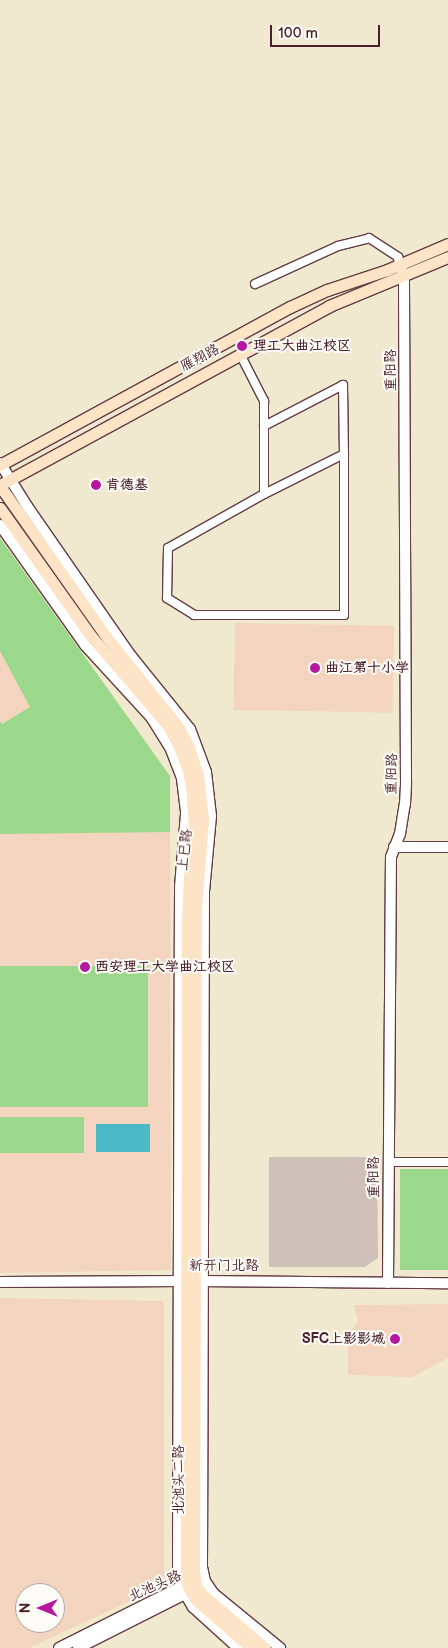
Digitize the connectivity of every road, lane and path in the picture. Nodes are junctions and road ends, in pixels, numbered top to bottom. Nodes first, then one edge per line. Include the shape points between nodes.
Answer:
1 (448, 244) edge
2 (448, 257) edge
3 (402, 270) junction
4 (256, 284) dead end
5 (240, 354) junction
6 (264, 426) junction
7 (344, 454) junction
8 (0, 465) edge
9 (3, 483) edge
10 (264, 494) junction
11 (0, 508) edge
12 (0, 525) edge
13 (394, 847) junction
14 (448, 847) edge
15 (388, 1162) junction
16 (448, 1162) edge
17 (190, 1281) junction
18 (0, 1282) edge
19 (388, 1283) junction
20 (448, 1283) edge
21 (191, 1587) junction
22 (58, 1648) edge
23 (78, 1648) edge
24 (238, 1648) edge
25 (251, 1648) edge
26 (266, 1648) edge
27 (280, 1648) edge

1 - 3 main road, 雁翔路
2 - 3 main road, 雁翔路
3 - 4 street via 398,257 369,238 338,246
3 - 5 main road, 雁翔路
3 - 8 main road, 雁翔路 via 327,290 284,310
3 - 13 street, 重阳路 via 406,782 401,828
5 - 6 street via 264,401
5 - 9 main road, 雁翔路
6 - 7 street via 342,385
6 - 10 street
7 - 10 street
7 - 10 street via 344,615 194,615 167,598 168,548
8 - 9 street
9 - 17 main road, 上巳路 via 108,639 173,719 189,747 198,774 203,819 196,896
11 - 17 main road, 上巳路 via 91,636 168,726 188,770 194,828 188,895
12 - 17 street via 85,645 151,717 170,747 182,780 186,814 180,888
13 - 14 street
13 - 15 street, 重阳路 via 391,857
15 - 16 street
15 - 19 street, 重阳路
17 - 18 street, 新开门北路
17 - 19 street, 新开门北路
17 - 21 main road, 北池头二路
17 - 21 street via 202,1554
19 - 20 street, 新开门北路
21 - 22 street, 北池头路
21 - 23 street, 北池头路
21 - 24 street via 201,1616
21 - 25 main road via 202,1606
21 - 26 main road
21 - 27 street via 213,1593

